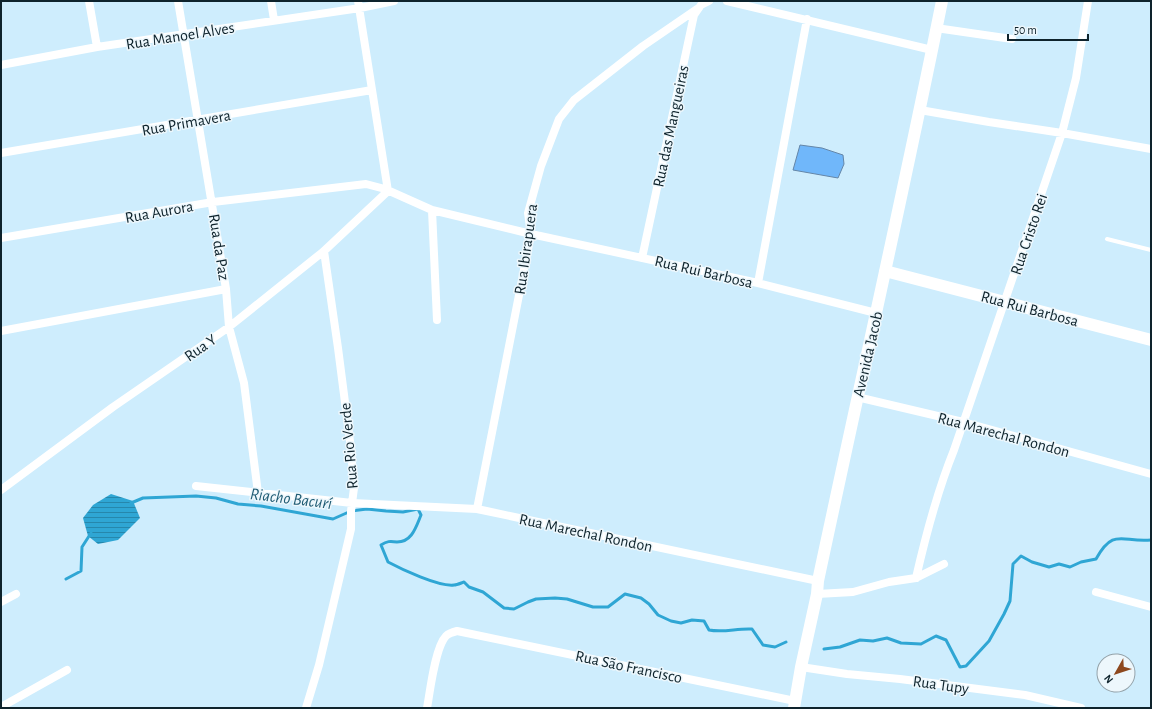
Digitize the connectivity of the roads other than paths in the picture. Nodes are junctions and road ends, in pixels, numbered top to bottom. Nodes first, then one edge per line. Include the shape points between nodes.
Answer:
1 (89, 1) edge
2 (178, 1) edge
3 (272, 1) edge
4 (394, 1) edge
5 (709, 1) edge
6 (727, 1) edge
7 (942, 1) edge
8 (1088, 1) edge
9 (359, 4) edge
10 (697, 9) junction
11 (807, 19) junction
12 (274, 20) junction
13 (936, 28) junction
14 (183, 34) junction
15 (1012, 39) dead end
16 (97, 48) junction
17 (932, 50) junction
18 (1, 65) edge
19 (372, 90) junction
20 (920, 110) junction
21 (198, 120) junction
22 (1062, 133) junction
23 (1151, 149) edge
24 (1, 153) edge
25 (388, 191) junction
26 (212, 202) junction
27 (432, 210) junction
28 (531, 234) junction
29 (1, 238) edge
30 (1107, 239) dead end
31 (1151, 250) edge
32 (324, 251) junction
33 (642, 258) junction
34 (885, 271) junction
35 (758, 283) junction
36 (226, 289) junction
37 (1005, 302) junction
38 (876, 313) junction
39 (437, 320) dead end
40 (229, 327) junction
41 (1, 331) edge
42 (1151, 340) edge
43 (857, 398) junction
44 (963, 422) junction
45 (1151, 474) edge
46 (196, 486) dead end
47 (1, 490) edge
48 (258, 493) junction
49 (352, 503) junction
50 (477, 509) junction
51 (944, 564) dead end
52 (916, 578) junction
53 (818, 581) junction
54 (1096, 592) dead end
55 (16, 594) dead end
56 (817, 594) junction
57 (1, 602) edge
58 (1151, 607) edge
59 (800, 667) junction
60 (67, 670) dead end
61 (794, 704) edge
62 (1, 707) edge
63 (306, 708) edge
64 (427, 708) edge
65 (1081, 708) edge

1 - 16 street
2 - 14 street, Rua da Paz
3 - 12 street
4 - 9 street, Rua Manoel Alves
5 - 10 street
6 - 11 street
7 - 13 main road, Avenida Jacob
8 - 22 street, Rua Cristo Rei via 1076,78
9 - 12 street, Rua Manoel Alves
9 - 19 street
10 - 28 street, Rua Ibirapuera via 643,46 574,100 559,119 541,166 528,214
10 - 33 street, Rua das Mangueiras
11 - 17 street
11 - 35 street
12 - 14 street, Rua Manoel Alves
13 - 15 street
13 - 17 main road, Avenida Jacob
14 - 16 street, Rua Manoel Alves
14 - 21 street, Rua da Paz
16 - 18 street, Rua Manoel Alves
17 - 20 main road, Avenida Jacob
19 - 21 street, Rua Primavera
19 - 25 street
20 - 22 street
20 - 34 main road, Avenida Jacob
21 - 24 street, Rua Primavera
21 - 26 street, Rua da Paz
22 - 23 street
22 - 37 street, Rua Cristo Rei
25 - 26 street, Rua Aurora via 361,184
25 - 27 street, Rua Aurora
25 - 32 street, Rua Y
26 - 29 street, Rua Aurora
26 - 36 street, Rua da Paz
27 - 28 street, Rua Rui Barbosa
27 - 39 street
28 - 33 street, Rua Rui Barbosa
28 - 50 street, Rua Ibirapuera
30 - 31 lane
32 - 40 street, Rua Y
32 - 49 street, Rua Rio Verde via 351,449 354,488
33 - 35 street, Rua Rui Barbosa
34 - 37 main road, Rua Rui Barbosa
34 - 38 main road, Avenida Jacob
35 - 38 street, Rua Rui Barbosa
36 - 40 street, Rua da Paz
36 - 41 street
37 - 42 main road, Rua Rui Barbosa
37 - 44 street, Rua Cristo Rei
38 - 43 main road, Avenida Jacob
40 - 47 street, Rua Y via 113,407
40 - 48 street, Rua da Paz via 244,383
43 - 44 street, Rua Marechal Rondon
43 - 53 main road, Avenida Jacob
44 - 45 street, Rua Marechal Rondon
44 - 52 street, Rua Cristo Rei via 934,506
46 - 48 street, Rua Marechal Rondon
48 - 49 street, Rua Marechal Rondon
49 - 50 street, Rua Marechal Rondon
49 - 63 street, Rua Rio Verde via 351,529 319,665
50 - 53 street, Rua Marechal Rondon
51 - 52 street
52 - 56 street via 853,592
53 - 56 main road, Avenida Jacob
54 - 58 street
55 - 57 street
56 - 59 main road, Avenida Jacob
59 - 61 main road, Avenida Jacob
59 - 65 street, Rua Tupy via 1025,695
60 - 62 street
61 - 64 street, Rua São Francisco via 457,630 446,635 442,642

